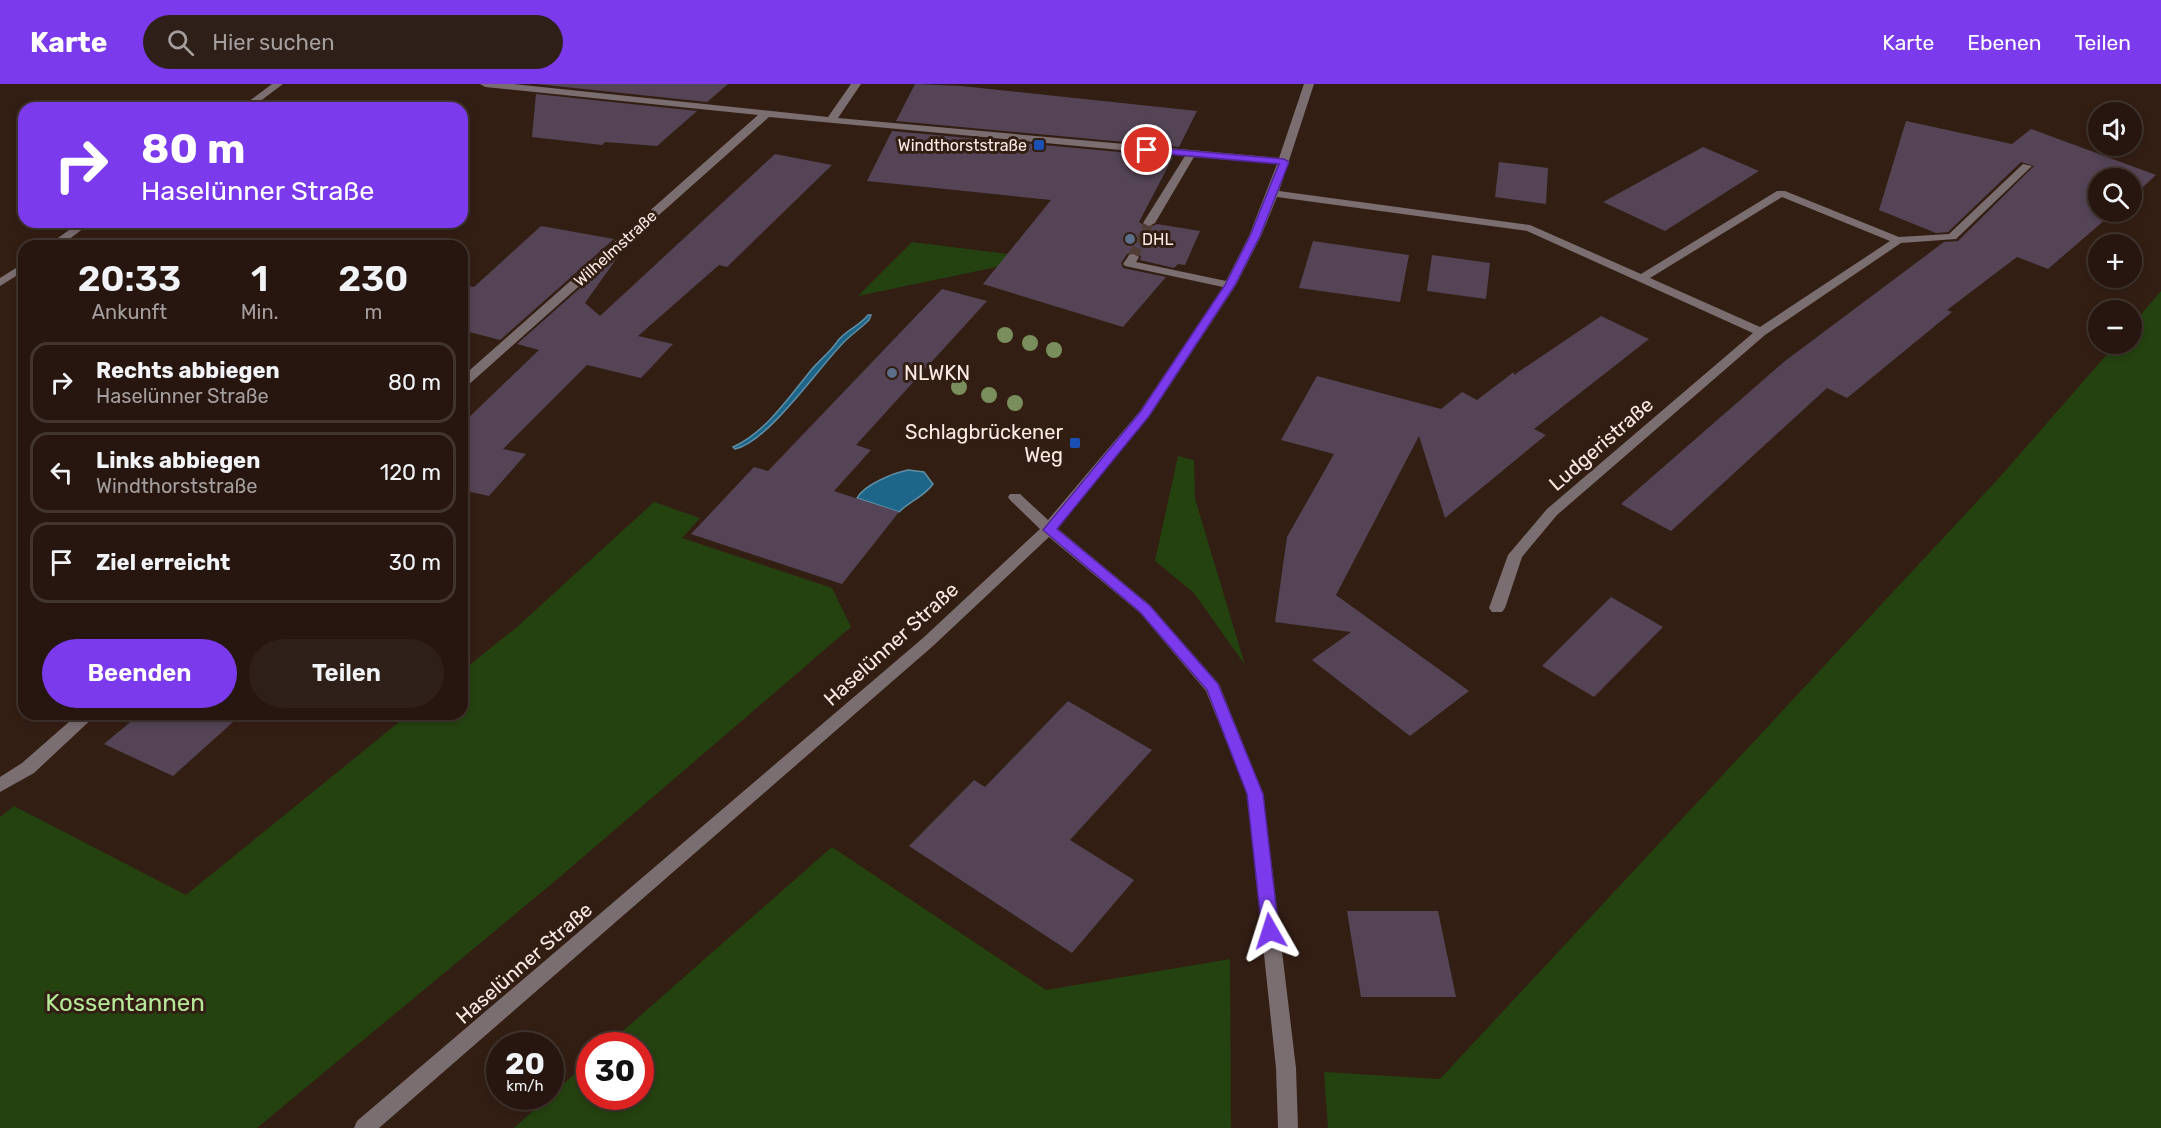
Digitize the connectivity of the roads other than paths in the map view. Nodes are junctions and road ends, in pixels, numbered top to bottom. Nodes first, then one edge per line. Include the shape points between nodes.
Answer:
1 (278, 84) edge
2 (485, 84) edge
3 (856, 84) edge
4 (1309, 84) edge
5 (253, 102) edge
6 (767, 113) junction
7 (831, 120) junction
8 (1191, 154) junction
9 (1284, 162) junction
10 (2027, 166) dead end
11 (1273, 194) junction
12 (1149, 223) tunnel mouth
13 (78, 228) edge
14 (62, 240) edge
15 (1898, 240) junction
16 (1133, 257) dead end
17 (18, 270) edge
18 (1641, 278) junction
19 (0, 283) edge
20 (1230, 285) junction
21 (1761, 332) junction
22 (468, 379) edge
23 (1016, 497) dead end
24 (1049, 530) junction
25 (1497, 608) dead end
26 (82, 720) edge
27 (0, 785) edge
28 (364, 1128) edge
29 (1288, 1128) edge

1 - 5 street
2 - 6 street
3 - 7 street
4 - 9 street, Haselünner Straße
6 - 7 street
6 - 22 street, Wilhelmstraße
7 - 8 street
8 - 9 street
8 - 12 street
9 - 11 street, Haselünner Straße
10 - 15 street via 1952,237
11 - 18 street via 1530,228
11 - 20 street, Haselünner Straße
13 - 14 street
15 - 18 street via 1781,193
15 - 21 street, Ludgeristraße
16 - 20 street via 1130,264
17 - 19 street
18 - 21 street
20 - 24 street, Haselünner Straße via 1145,414
21 - 25 street, Ludgeristraße via 1552,512 1515,555
23 - 24 street
24 - 28 street, Haselünner Straße via 928,642
24 - 29 street via 1145,609 1213,688 1255,794 1286,1068
26 - 27 street via 28,768

